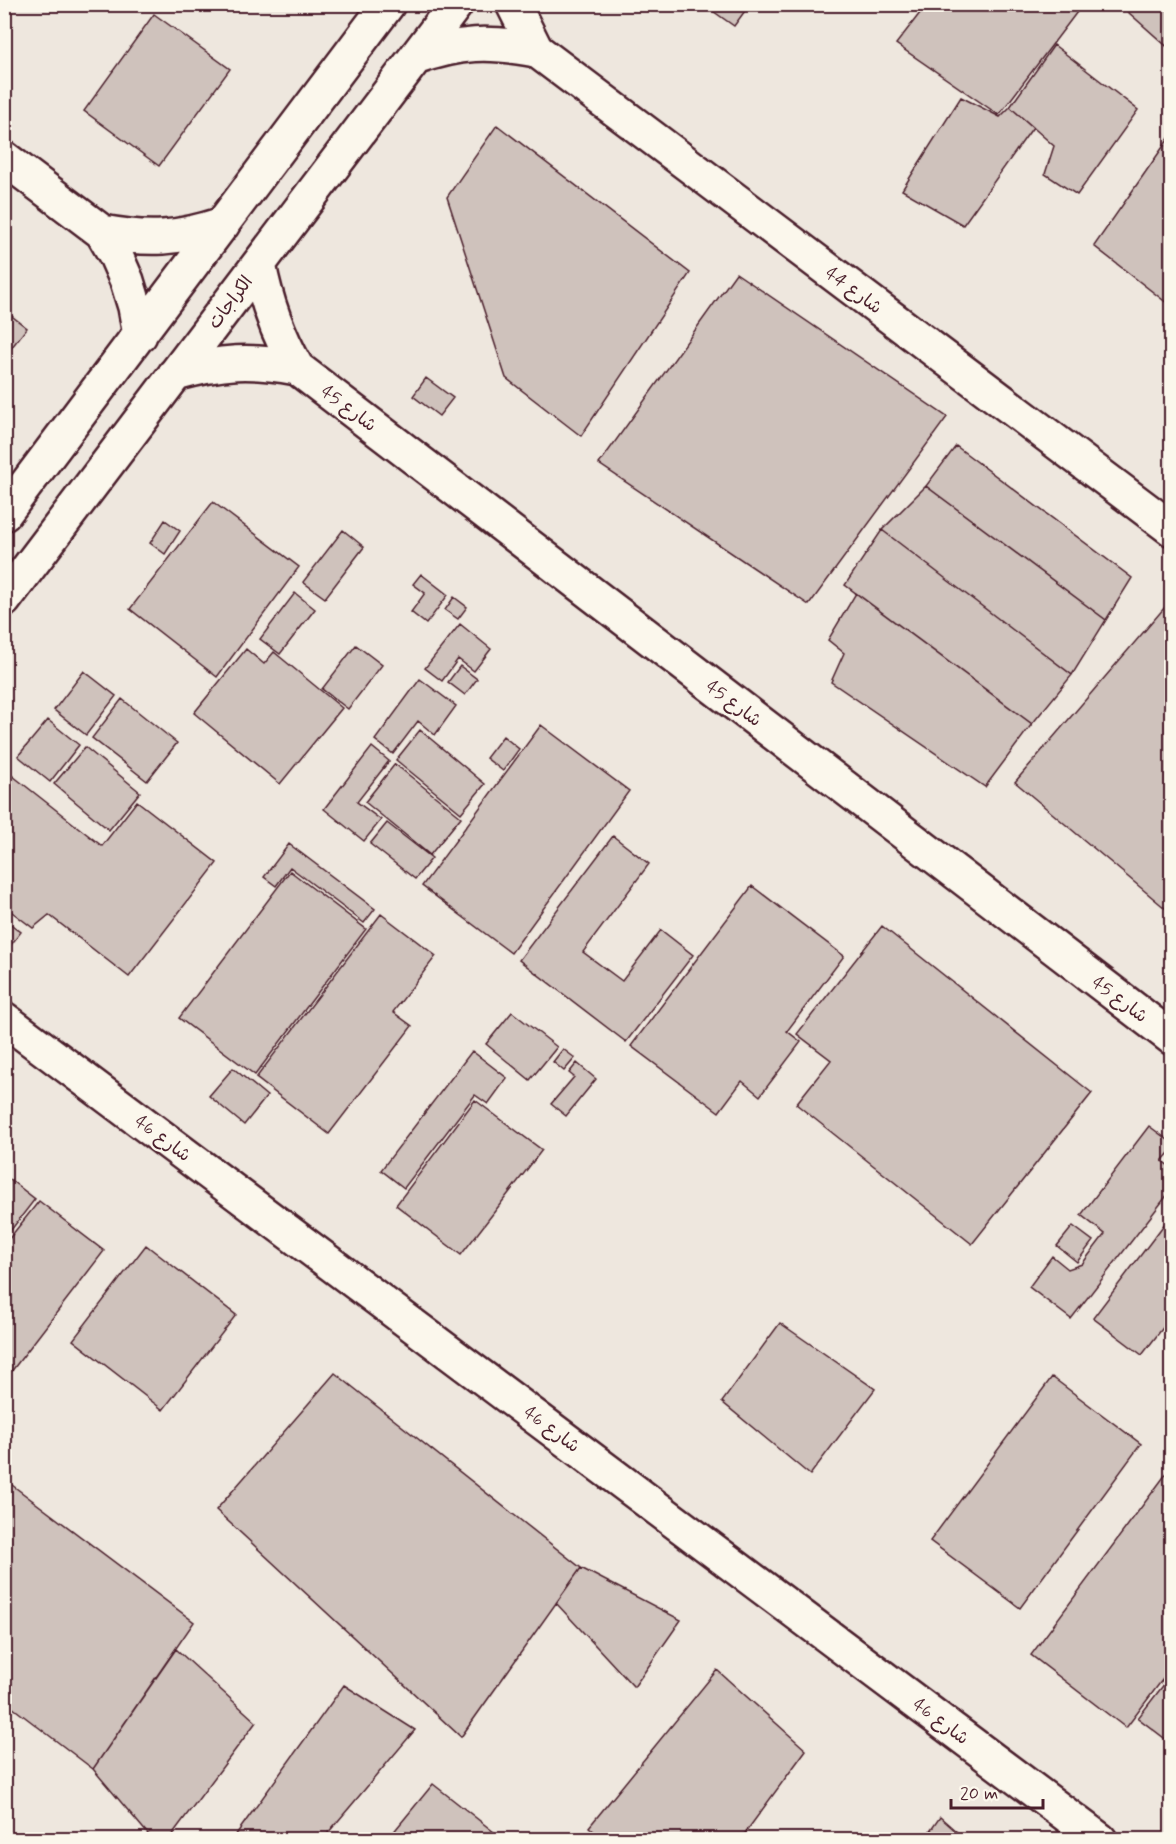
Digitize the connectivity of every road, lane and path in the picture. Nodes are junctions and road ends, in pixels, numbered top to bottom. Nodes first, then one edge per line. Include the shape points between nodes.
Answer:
1 (456, 4) edge
2 (513, 4) edge
3 (383, 8) edge
4 (536, 50) junction
5 (415, 58) junction
6 (4, 158) edge
7 (223, 224) junction
8 (102, 232) junction
9 (259, 264) junction
10 (140, 334) junction
11 (297, 368) junction
12 (175, 374) junction
13 (4, 514) edge
14 (1172, 529) edge
15 (4, 600) edge
16 (4, 1019) edge
17 (1172, 1038) edge
18 (1100, 1839) edge

1 - 5 street, الكراجات
2 - 4 street, شارع 44
3 - 7 street
4 - 5 street, شارع 44 via 475,43
4 - 14 street, شارع 44
5 - 9 street, الكراجات
6 - 8 street
7 - 8 street via 194,234 163,238 132,238
7 - 10 street
8 - 10 street via 127,281
9 - 11 street, شارع 45 via 273,318
9 - 12 street, الكراجات
10 - 13 street
11 - 12 street, شارع 45 via 236,361
11 - 17 street, شارع 45
12 - 15 street, الكراجات
16 - 18 street, شارع 46

